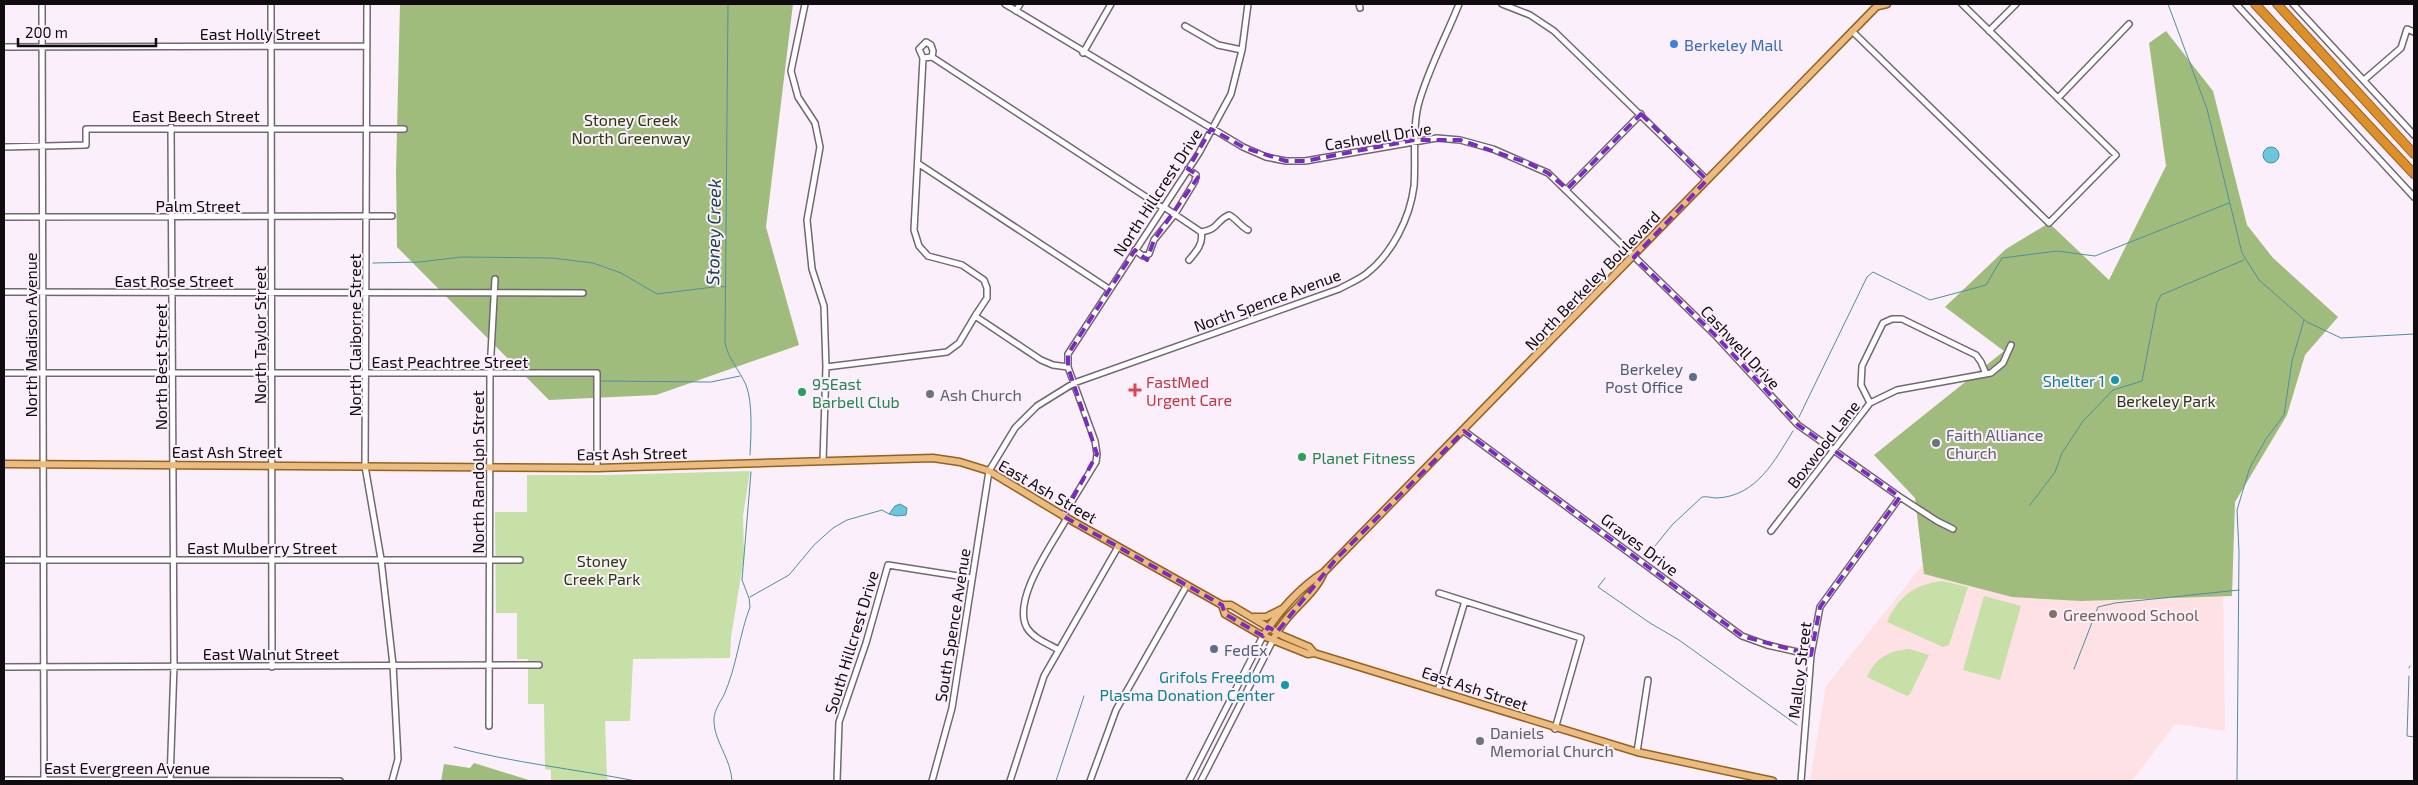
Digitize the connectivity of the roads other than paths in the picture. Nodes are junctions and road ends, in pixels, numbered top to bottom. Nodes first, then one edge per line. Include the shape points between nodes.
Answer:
1 (42, 4) edge
2 (271, 4) edge
3 (367, 4) edge
4 (805, 4) edge
5 (1005, 4) edge
6 (1020, 4) edge
7 (1111, 4) edge
8 (1248, 4) edge
9 (1459, 4) edge
10 (1502, 4) edge
11 (1887, 4) edge
12 (1962, 4) edge
13 (2016, 4) edge
14 (2236, 4) edge
15 (2255, 4) edge
16 (2277, 4) edge
17 (2293, 4) edge
18 (1879, 5) edge
19 (1016, 11) junction
20 (2129, 24) dead end
21 (1185, 26) dead end
22 (1989, 30) junction
23 (1852, 31) junction
24 (2414, 32) edge
25 (41, 46) junction
26 (270, 46) junction
27 (366, 46) junction
28 (4, 47) edge
29 (1242, 50) junction
30 (1083, 53) junction
31 (932, 57) junction
32 (923, 58) junction
33 (2364, 80) junction
34 (2058, 98) junction
35 (1641, 114) junction
36 (171, 127) junction
37 (272, 128) junction
38 (366, 128) junction
39 (404, 129) dead end
40 (1212, 129) junction
41 (2414, 135) edge
42 (1414, 140) junction
43 (4, 147) edge
44 (42, 147) junction
45 (2414, 154) edge
46 (919, 164) junction
47 (1188, 169) junction
48 (2414, 174) edge
49 (1706, 180) junction
50 (1566, 189) junction
51 (2414, 197) edge
52 (1163, 209) junction
53 (1175, 214) junction
54 (392, 216) dead end
55 (4, 217) edge
56 (42, 218) junction
57 (172, 218) junction
58 (271, 218) junction
59 (367, 218) junction
60 (1248, 230) dead end
61 (1200, 232) junction
62 (1135, 250) junction
63 (1634, 257) junction
64 (1190, 260) dead end
65 (494, 279) dead end
66 (1109, 289) junction
67 (4, 292) edge
68 (43, 292) junction
69 (172, 293) junction
70 (271, 293) junction
71 (492, 293) junction
72 (583, 293) dead end
73 (367, 294) junction
74 (975, 316) junction
75 (2011, 345) dead end
76 (826, 367) junction
77 (1068, 367) junction
78 (490, 372) junction
79 (4, 373) edge
80 (172, 373) junction
81 (43, 374) junction
82 (272, 374) junction
83 (367, 374) junction
84 (1986, 374) junction
85 (1074, 383) junction
86 (1870, 403) junction
87 (1464, 431) junction
88 (1834, 450) junction
89 (823, 461) junction
90 (4, 464) edge
91 (43, 465) junction
92 (173, 465) junction
93 (271, 465) junction
94 (365, 466) junction
95 (490, 466) junction
96 (597, 468) junction
97 (989, 471) junction
98 (1900, 497) junction
99 (1065, 517) junction
100 (1953, 529) dead end
101 (1771, 531) dead end
102 (1118, 547) junction
103 (172, 559) junction
104 (271, 559) junction
105 (381, 559) junction
106 (488, 559) junction
107 (4, 560) edge
108 (43, 560) junction
109 (520, 560) dead end
110 (1324, 572) junction
111 (971, 578) junction
112 (1187, 585) junction
113 (1439, 593) dead end
114 (1465, 601) junction
115 (1222, 605) junction
116 (1285, 607) junction
117 (1249, 616) junction
118 (1268, 627) junction
119 (1277, 632) junction
120 (1263, 636) junction
121 (1273, 640) junction
122 (1059, 650) junction
123 (1314, 653) junction
124 (1811, 655) junction
125 (393, 665) junction
126 (490, 665) junction
127 (539, 665) dead end
128 (174, 666) junction
129 (272, 666) junction
130 (4, 667) edge
131 (44, 667) junction
132 (1648, 680) dead end
133 (1438, 691) junction
134 (489, 726) dead end
135 (1555, 729) junction
136 (1637, 752) junction
137 (4, 780) edge
138 (44, 780) edge
139 (170, 781) edge
140 (340, 781) edge
141 (392, 781) edge
142 (837, 781) edge
143 (932, 781) edge
144 (1010, 781) edge
145 (1090, 781) edge
146 (1189, 781) edge
147 (1201, 781) edge
148 (1773, 781) edge
149 (1801, 781) edge

1 - 25 street, North Madison Avenue
2 - 26 street, North Taylor Street
3 - 27 street, North Claiborne Street
4 - 76 street via 790,71 798,97 819,136 820,147 807,220 810,262 824,306
5 - 19 street, Cashwell Drive
6 - 19 street
7 - 30 street
8 - 29 street, North Hillcrest Drive
9 - 42 street, North Spence Avenue via 1418,107
10 - 35 street via 1530,15 1554,31
11 - 18 main road, North Berkeley Boulevard
12 - 22 street
13 - 22 street
14 - 51 street
15 - 48 highway
16 - 45 highway
17 - 33 street
18 - 23 main road, North Berkeley Boulevard
19 - 30 street, Cashwell Drive
20 - 34 street
21 - 29 street via 1218,45
22 - 34 street
23 - 34 street via 2049,223 2116,154
23 - 49 main road, North Berkeley Boulevard
24 - 33 street via 2407,29 2401,48
25 - 26 street, East Holly Street
25 - 28 street, East Holly Street
25 - 44 street, North Madison Avenue
26 - 27 street, East Holly Street
26 - 37 street, North Taylor Street
27 - 38 street, North Claiborne Street
29 - 40 street, North Hillcrest Drive via 1231,94
30 - 40 street, Cashwell Drive
31 - 32 street
31 - 32 street via 931,45 926,42 919,49
31 - 52 street
32 - 46 street
33 - 41 street
35 - 49 street
35 - 50 street
36 - 37 street, East Beech Street
36 - 44 street, East Beech Street via 86,129 86,145
36 - 57 street, North Best Street
37 - 38 street, East Beech Street
37 - 58 street, North Taylor Street
38 - 39 street, East Beech Street
38 - 59 street, North Claiborne Street
40 - 42 street, Cashwell Drive via 1266,157 1286,161 1305,161
40 - 47 street, North Hillcrest Drive
42 - 50 street, Cashwell Drive via 1460,140 1493,149 1548,173
42 - 85 street, North Spence Avenue via 1414,186 1402,227 1385,254 1366,274 1339,289
43 - 44 street, East Beech Street
44 - 56 street, North Madison Avenue
46 - 66 street
46 - 74 street via 914,230 919,246 928,256 962,265 984,280 987,298
47 - 52 street, North Hillcrest Drive
47 - 53 street via 1196,179
49 - 63 main road, North Berkeley Boulevard
50 - 63 street, Cashwell Drive
52 - 53 street via 1169,215
52 - 62 street, North Hillcrest Drive
53 - 61 street
53 - 62 street via 1156,237 1149,254 1144,256
54 - 59 street, Palm Street
55 - 56 street, Palm Street
56 - 57 street, Palm Street
56 - 68 street, North Madison Avenue
57 - 58 street, Palm Street
57 - 69 street, North Best Street
58 - 59 street, Palm Street
58 - 70 street, North Taylor Street
59 - 73 street, North Claiborne Street
60 - 61 street via 1229,215 1214,229
61 - 64 street via 1202,239
62 - 66 street, North Hillcrest Drive
63 - 87 main road, North Berkeley Boulevard
63 - 88 street, Cashwell Drive via 1717,337 1784,412
65 - 71 street, North Randolph Street
66 - 77 street, North Hillcrest Drive via 1068,354
67 - 68 street, East Rose Street
68 - 69 street, East Rose Street
68 - 81 street, North Madison Avenue
69 - 70 street, East Rose Street
69 - 80 street, North Best Street
70 - 73 street, East Rose Street
70 - 82 street, North Taylor Street
71 - 72 street, East Rose Street
71 - 73 street, East Rose Street
71 - 78 street, North Randolph Street
73 - 83 street, North Claiborne Street
74 - 76 street via 959,343 948,352
74 - 77 street via 1041,360
75 - 84 street, Boxwood Lane via 2003,363
76 - 89 street
77 - 85 street
78 - 83 street, East Peachtree Street
78 - 95 street, North Randolph Street
78 - 96 street, East Peachtree Street via 597,373
79 - 81 street, East Peachtree Street
80 - 81 street, East Peachtree Street
80 - 82 street, East Peachtree Street
80 - 92 street, North Best Street
81 - 91 street, North Madison Avenue
82 - 83 street, East Peachtree Street
82 - 93 street, North Taylor Street
83 - 94 street, North Claiborne Street
84 - 86 street, Boxwood Lane via 1897,390
84 - 86 street via 1976,355 1902,319 1892,319 1881,325 1861,371 1861,385
85 - 97 street, North Spence Avenue via 1031,411 1015,428
85 - 99 street via 1098,454
86 - 88 street, Boxwood Lane
87 - 110 main road, North Berkeley Boulevard
87 - 124 street, Graves Drive via 1742,636
88 - 98 street, Cashwell Drive
88 - 101 street, Boxwood Lane
89 - 96 main road, East Ash Street
89 - 97 main road, East Ash Street via 933,458
90 - 91 main road, East Ash Street
91 - 92 main road, East Ash Street
91 - 108 street, North Madison Avenue
92 - 93 main road, East Ash Street
92 - 103 street, North Best Street
93 - 94 main road, East Ash Street
93 - 104 street, North Taylor Street
94 - 95 main road, East Ash Street
94 - 105 street, North Claiborne Street
95 - 96 main road, East Ash Street
95 - 106 street, North Randolph Street
97 - 99 main road, East Ash Street
97 - 111 street, South Spence Avenue
98 - 100 street, Cashwell Drive
98 - 124 street, Malloy Street via 1820,607
99 - 102 main road, East Ash Street
99 - 122 street via 1023,604 1027,628 1034,636
102 - 112 main road, East Ash Street
102 - 122 street
103 - 104 street, East Mulberry Street
103 - 108 street, East Mulberry Street
103 - 128 street, North Best Street
104 - 105 street, East Mulberry Street
104 - 129 street, North Taylor Street
105 - 106 street, East Mulberry Street
105 - 125 street, North Claiborne Street
106 - 109 street, East Mulberry Street
106 - 126 street, North Randolph Street
107 - 108 street, East Mulberry Street
108 - 131 street, North Madison Avenue
110 - 116 main road, North Berkeley Boulevard
110 - 119 main road, North Berkeley Boulevard via 1320,583 1284,620
111 - 142 street, South Hillcrest Drive via 888,565 839,722
111 - 143 street, South Spence Avenue via 952,708
112 - 115 main road, East Ash Street
112 - 145 street via 1116,710
113 - 114 street
114 - 133 street
114 - 135 street via 1581,638
115 - 117 main road, East Ash Street via 1231,605
115 - 120 main road, East Ash Street via 1225,614
116 - 117 main road via 1263,618
116 - 118 main road, North Berkeley Boulevard
117 - 118 main road, East Ash Street
118 - 119 main road, East Ash Street
118 - 120 main road, North Berkeley Boulevard
119 - 121 main road, North Berkeley Boulevard
119 - 123 main road, East Ash Street via 1309,647
120 - 121 main road, East Ash Street
120 - 146 street
121 - 123 main road, East Ash Street via 1308,654
121 - 147 street
122 - 144 street via 1044,676
123 - 133 main road, East Ash Street
124 - 149 street, Malloy Street
125 - 126 street, East Walnut Street
125 - 129 street, East Walnut Street
125 - 141 street, North Claiborne Street via 398,759
126 - 127 street, East Walnut Street
126 - 134 street, North Randolph Street
128 - 129 street, East Walnut Street
128 - 131 street, East Walnut Street
128 - 139 street, North Best Street
130 - 131 street, East Walnut Street
131 - 138 street, North Madison Avenue
132 - 136 street
133 - 135 main road, East Ash Street
135 - 136 main road, East Ash Street
136 - 148 main road, East Ash Street
137 - 138 street, East Evergreen Avenue
138 - 139 street, East Evergreen Avenue
139 - 140 street, East Evergreen Avenue

